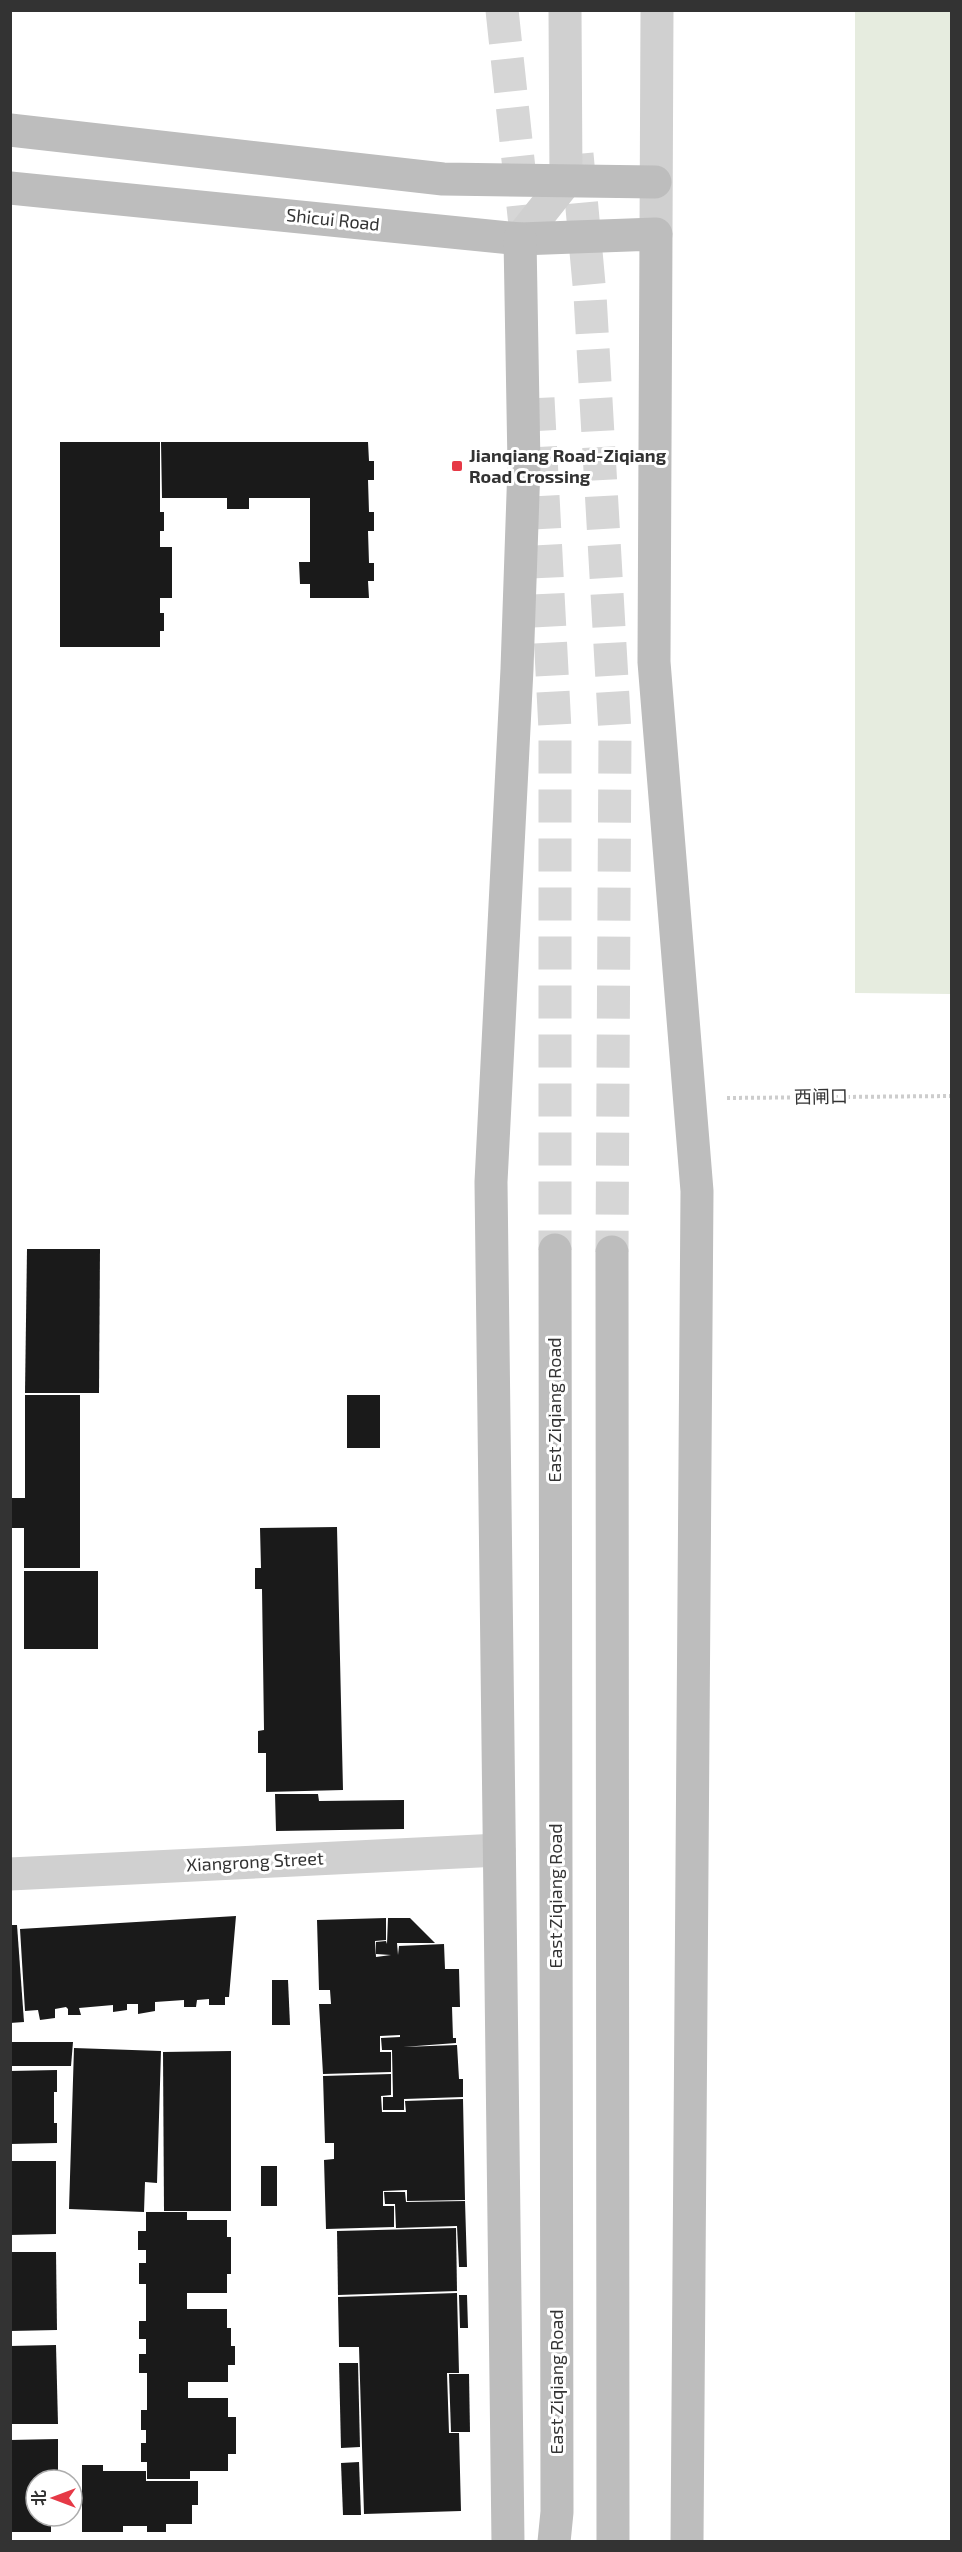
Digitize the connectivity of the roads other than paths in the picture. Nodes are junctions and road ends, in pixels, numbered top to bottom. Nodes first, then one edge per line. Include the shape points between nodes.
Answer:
1 (565, 10) edge
2 (657, 10) edge
3 (10, 130) edge
4 (566, 181) junction
5 (655, 182) junction
6 (10, 188) edge
7 (656, 234) junction
8 (520, 239) junction
9 (555, 1251) tunnel mouth
10 (612, 1252) tunnel mouth
11 (499, 1850) junction
12 (10, 1874) edge
13 (508, 2541) edge
14 (554, 2541) edge
15 (613, 2541) edge
16 (687, 2541) edge

1 - 4 street
2 - 5 street
3 - 4 main road via 443,179
4 - 5 main road
4 - 8 street
5 - 7 street
6 - 8 main road, Shicui Road
7 - 8 main road, Shicui Road
7 - 16 main road via 654,662 697,1191
8 - 11 main road via 524,477 491,1182
9 - 14 main road, East Ziqiang Road
10 - 15 main road
11 - 12 street, Xiangrong Street
11 - 13 main road

